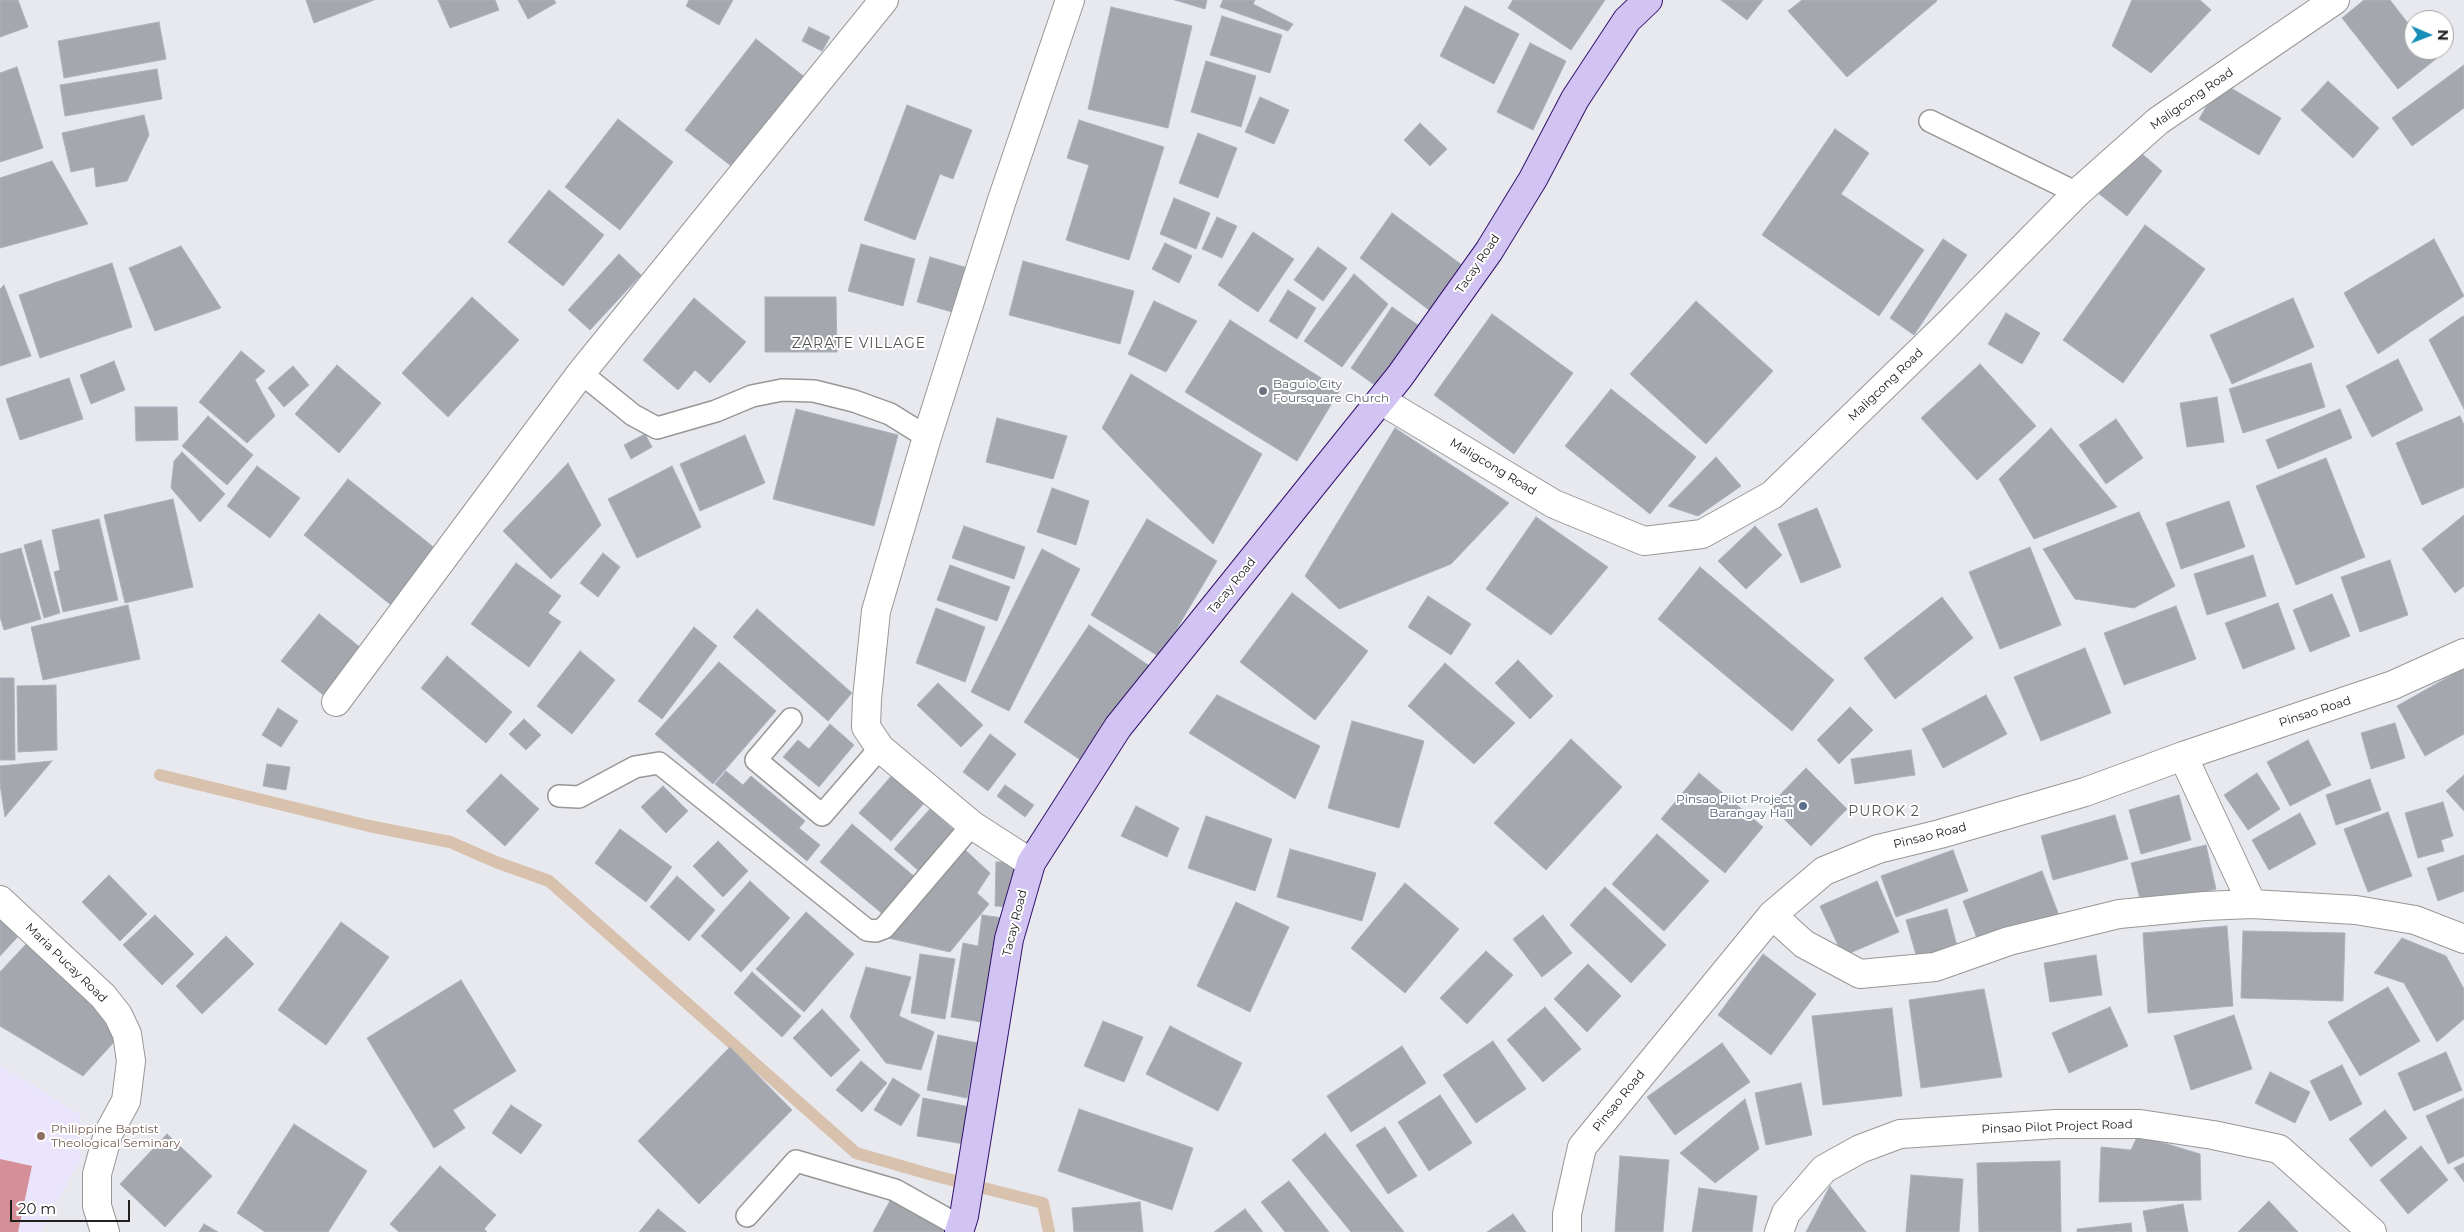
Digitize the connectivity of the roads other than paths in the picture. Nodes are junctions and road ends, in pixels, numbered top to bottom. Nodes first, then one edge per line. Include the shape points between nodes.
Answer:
1 (884, 0) edge
2 (1070, 0) edge
3 (1648, 0) edge
4 (2335, 0) edge
5 (1930, 121) dead end
6 (2077, 193) junction
7 (581, 373) junction
8 (1382, 401) junction
9 (927, 437) junction
10 (2464, 653) edge
11 (336, 702) dead end
12 (791, 719) dead end
13 (880, 748) junction
14 (2183, 756) junction
15 (559, 796) dead end
16 (972, 825) junction
17 (1031, 863) junction
18 (0, 900) edge
19 (2252, 904) junction
20 (1772, 915) junction
21 (2464, 939) edge
22 (747, 1216) dead end
23 (961, 1225) edge
24 (105, 1232) edge
25 (1567, 1232) edge
26 (1779, 1232) edge
27 (2372, 1232) edge

1 - 7 street
2 - 9 street
3 - 8 main road, Tacay Road via 1627,20 1575,99 1533,179 1488,251
4 - 6 street, Maligcong Road via 2158,121
5 - 6 lane
6 - 8 street, Maligcong Road via 1946,326 1772,494 1702,534 1644,541 1554,504
7 - 9 lane via 633,415 657,428 716,411 752,396 782,390 814,392 854,401 890,414
7 - 11 street
8 - 17 main road, Tacay Road via 1118,727
9 - 13 street via 876,611 866,728
10 - 14 street, Pinsao Road via 2393,685
12 - 13 lane via 756,760 822,815
13 - 16 street
14 - 19 street
14 - 20 street, Pinsao Road via 2085,792 1878,849 1824,872
15 - 16 lane via 579,797 635,767 659,764 867,930 876,931 884,928
16 - 17 street
17 - 23 main road, Tacay Road via 1009,939
18 - 24 street, Maria Pucay Road via 103,996 118,1015 127,1034 131,1061 126,1101 108,1134 97,1174 97,1206
19 - 20 street via 2119,914 2009,941 1934,967 1860,974 1804,944
19 - 21 street via 2356,910 2415,920
20 - 25 street, Pinsao Road via 1582,1147 1567,1214
22 - 23 lane via 796,1161 895,1190
26 - 27 street, Pinsao Pilot Project Road via 1786,1213 1824,1169 1860,1149 1900,1134 2056,1124 2140,1124 2278,1149

